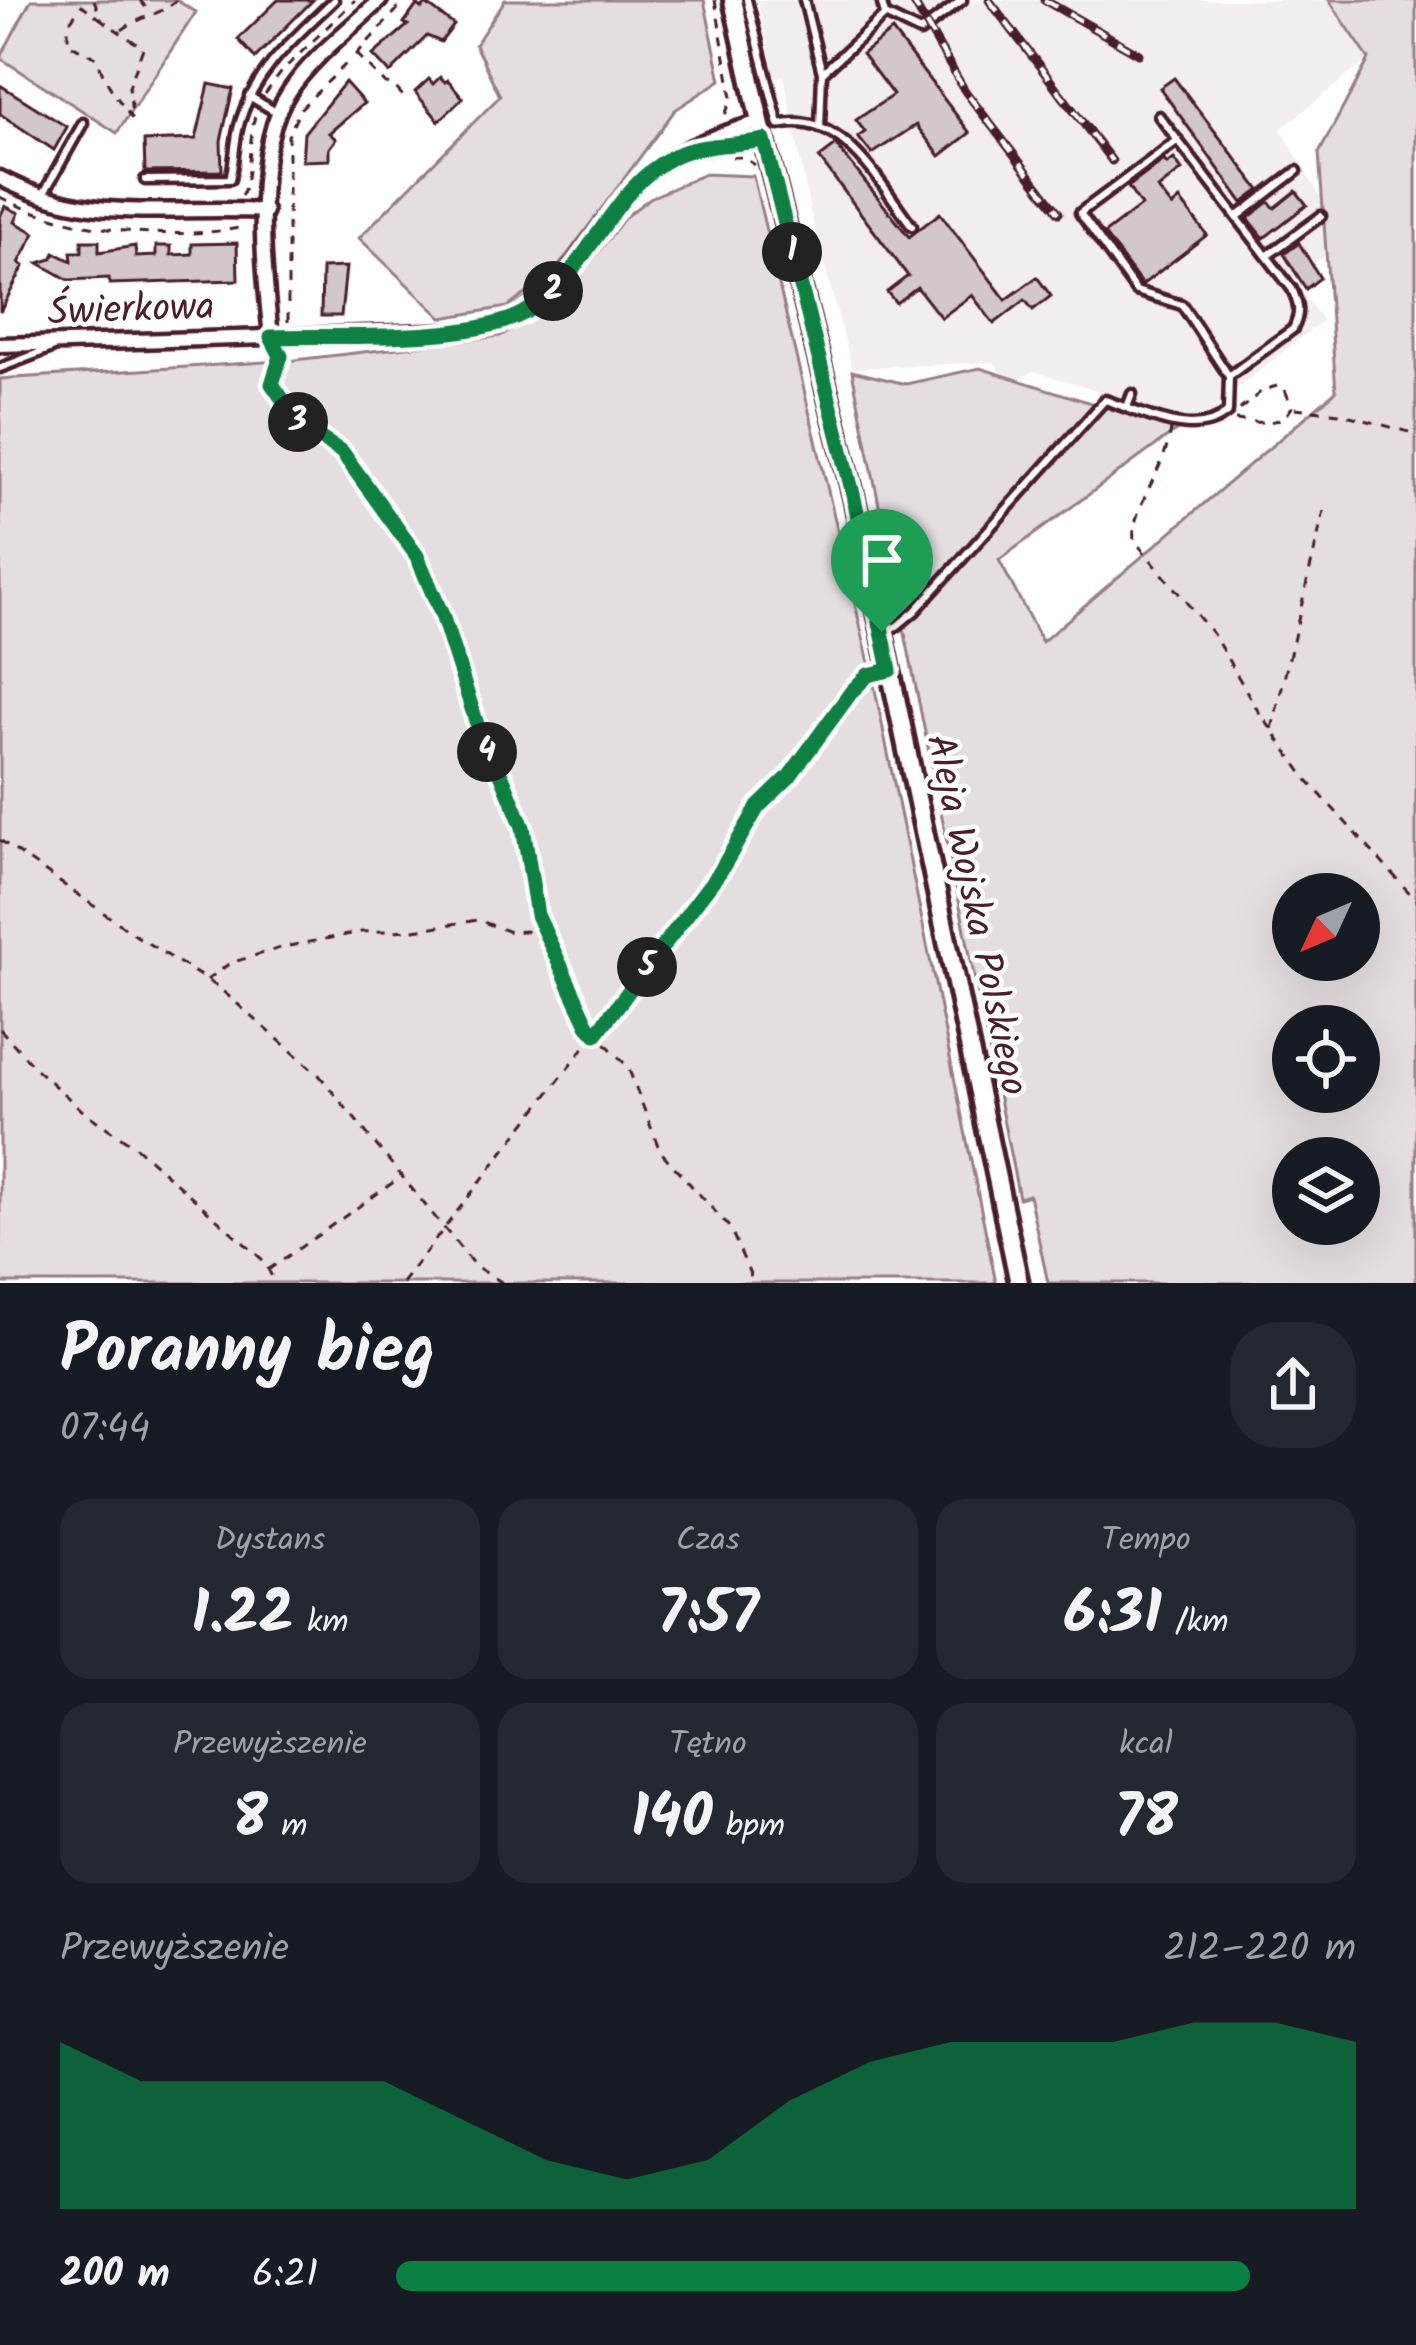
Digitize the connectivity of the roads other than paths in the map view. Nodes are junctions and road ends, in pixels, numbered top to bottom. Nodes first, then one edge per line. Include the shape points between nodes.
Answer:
1 (334, 0) edge
2 (380, 0) edge
3 (733, 0) edge
4 (747, 0) edge
5 (804, 0) edge
6 (881, 0) edge
7 (962, 0) edge
8 (885, 14) junction
9 (822, 73) junction
10 (249, 96) junction
11 (277, 112) junction
12 (1159, 116) dead end
13 (760, 122) junction
14 (83, 123) dead end
15 (820, 128) junction
16 (764, 140) junction
17 (1178, 140) junction
18 (693, 149) junction
19 (1297, 171) dead end
20 (145, 180) dead end
21 (1, 186) edge
22 (43, 197) junction
23 (265, 211) junction
24 (1322, 216) dead end
25 (1237, 217) junction
26 (912, 226) dead end
27 (1267, 256) junction
28 (271, 337) junction
29 (61, 344) junction
30 (0, 345) edge
31 (0, 368) edge
32 (1229, 376) junction
33 (1132, 394) dead end
34 (1127, 407) junction
35 (882, 632) junction
36 (1019, 1283) edge

1 - 10 lane via 262,72
2 - 11 street via 301,77
3 - 13 main road, Aleja Wojska Polskiego
4 - 15 lane via 779,125
5 - 9 lane
6 - 8 lane
7 - 8 lane via 920,32
8 - 9 lane
9 - 15 lane
10 - 11 lane
10 - 20 lane via 230,179
11 - 23 street via 264,159
12 - 17 lane
13 - 16 main road, Aleja Wojska Polskiego
13 - 18 street, Świerkowa
14 - 22 lane
15 - 26 lane via 844,138
16 - 18 street
16 - 35 main road, Aleja Wojska Polskiego
17 - 25 lane
17 - 32 lane via 1080,213 1136,291 1182,305
18 - 28 street, Świerkowa via 641,179 553,291 512,319 465,331
19 - 25 lane
21 - 22 street
22 - 23 street via 115,212
23 - 28 street
24 - 27 lane
25 - 27 lane
27 - 32 lane via 1292,289 1299,317
28 - 29 street, Świerkowa
29 - 30 street, Świerkowa
29 - 31 lane
32 - 34 lane via 1228,412 1216,422 1172,422
33 - 34 lane
34 - 35 lane via 1106,400 915,611
35 - 36 main road, Aleja Wojska Polskiego

